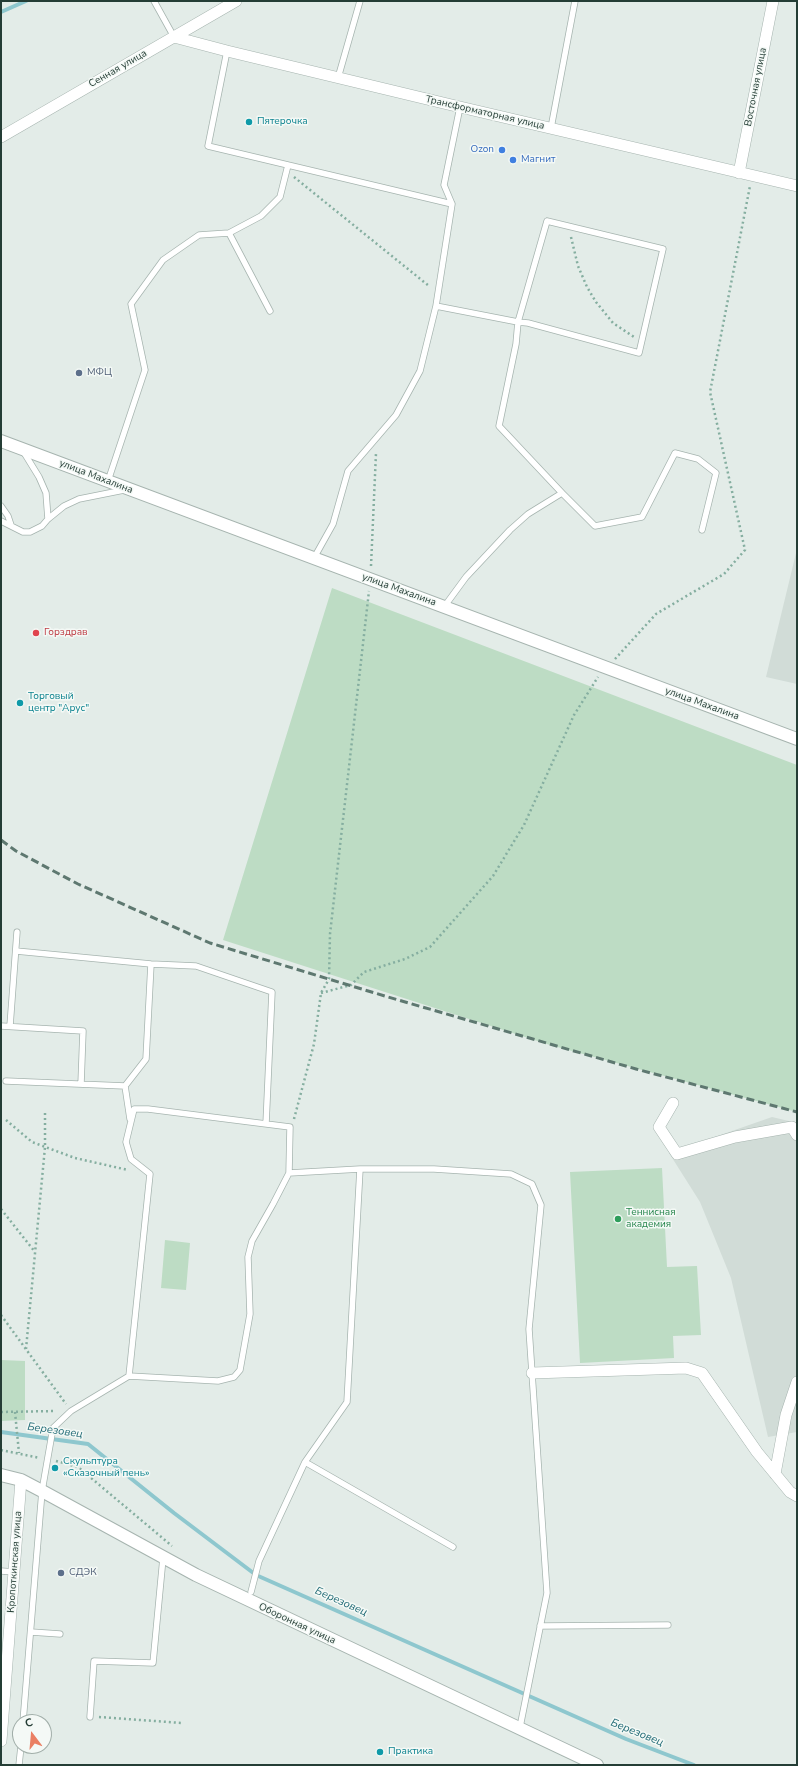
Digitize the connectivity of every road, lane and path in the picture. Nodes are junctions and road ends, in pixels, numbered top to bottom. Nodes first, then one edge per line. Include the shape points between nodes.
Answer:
1 (154, 1) edge
2 (236, 1) edge
3 (360, 1) edge
4 (575, 1) edge
5 (773, 1) edge
6 (174, 37) junction
7 (227, 51) junction
8 (338, 78) junction
9 (460, 107) junction
10 (551, 128) junction
11 (1, 137) edge
12 (287, 168) junction
13 (739, 173) junction
14 (752, 176) junction
15 (797, 186) edge
16 (452, 204) junction
17 (569, 226) junction
18 (228, 233) junction
19 (438, 293) junction
20 (436, 306) junction
21 (270, 312) dead end
22 (518, 322) junction
23 (641, 345) junction
24 (378, 436) junction
25 (1, 441) edge
26 (21, 449) junction
27 (108, 481) junction
28 (128, 489) junction
29 (562, 493) junction
30 (1, 506) edge
31 (48, 519) junction
32 (1, 521) edge
33 (10, 525) junction
34 (702, 530) dead end
35 (314, 558) junction
36 (370, 580) junction
37 (444, 607) junction
38 (606, 668) junction
39 (797, 739) edge
40 (17, 932) dead end
41 (16, 951) junction
42 (151, 964) junction
43 (321, 993) junction
44 (1, 1026) edge
45 (10, 1026) junction
46 (6, 1081) dead end
47 (82, 1084) junction
48 (125, 1086) junction
49 (673, 1103) dead end
50 (45, 1111) dead end
51 (6, 1120) dead end
52 (131, 1122) junction
53 (266, 1124) junction
54 (290, 1127) junction
55 (797, 1135) edge
56 (45, 1147) junction
57 (360, 1169) junction
58 (289, 1173) junction
59 (150, 1174) junction
60 (1, 1210) edge
61 (35, 1252) junction
62 (1, 1315) edge
63 (26, 1349) junction
64 (532, 1373) junction
65 (129, 1376) junction
66 (797, 1382) edge
67 (71, 1411) junction
68 (1, 1412) edge
69 (15, 1412) junction
70 (1, 1450) edge
71 (19, 1453) junction
72 (49, 1459) junction
73 (305, 1462) junction
74 (775, 1474) junction
75 (1, 1475) edge
76 (21, 1480) junction
77 (42, 1491) junction
78 (797, 1496) edge
79 (453, 1547) dead end
80 (178, 1551) dead end
81 (163, 1557) junction
82 (1, 1571) edge
83 (14, 1572) junction
84 (251, 1592) dead end
85 (668, 1625) dead end
86 (540, 1626) junction
87 (31, 1632) junction
88 (60, 1634) dead end
89 (24, 1714) edge
90 (90, 1717) joint
91 (182, 1723) dead end
92 (520, 1728) junction
93 (1, 1741) edge
94 (20, 1754) edge
95 (19, 1765) edge
96 (597, 1765) edge

1 - 6 lane
2 - 6 street, Сенная улица
3 - 8 lane
4 - 10 lane
5 - 13 street, Восточная улица
6 - 7 street, Трансформаторная улица
6 - 11 street, Сенная улица
7 - 8 street, Трансформаторная улица
7 - 12 lane via 208,146
8 - 9 street, Трансформаторная улица
9 - 10 street, Трансформаторная улица
9 - 16 lane via 444,185
10 - 13 street, Трансформаторная улица
12 - 16 lane
12 - 18 lane via 280,197 261,216
12 - 19 path
13 - 14 street, Трансформаторная улица
14 - 15 street, Трансформаторная улица
14 - 38 path via 710,392 745,550 724,574 656,614
16 - 19 lane
17 - 22 lane via 547,221
17 - 23 path via 578,266 596,302 613,322
17 - 23 lane via 663,249
18 - 21 lane
18 - 27 lane via 199,235 163,260 131,304 145,370
19 - 20 lane
20 - 22 lane
20 - 24 lane via 420,371 396,415
22 - 23 lane via 639,353
22 - 29 lane via 516,344 498,426
24 - 35 lane via 348,471 333,524
24 - 36 path via 374,464
25 - 26 street, улица Махалина
26 - 27 street, улица Махалина
26 - 31 lane via 39,476 46,493
27 - 28 street, улица Махалина
28 - 31 lane via 79,499 64,506
28 - 35 street, улица Махалина
29 - 34 lane via 595,526 642,516 675,453 698,459 716,473
29 - 37 lane via 528,514 510,530 466,577
30 - 33 lane via 8,516
31 - 33 lane via 42,526 30,532 23,532
32 - 33 lane
35 - 36 street, улица Махалина
36 - 37 street, улица Махалина
36 - 43 path via 330,934 329,979
37 - 38 street, улица Махалина
38 - 39 street, улица Махалина
38 - 43 path via 574,715 524,825 488,882 430,947 405,960 364,972 351,985
40 - 41 lane
41 - 42 lane
41 - 45 lane
42 - 48 lane via 146,1059
42 - 53 lane via 196,966 272,992
43 - 54 path via 314,1044
44 - 45 lane
45 - 47 lane via 83,1032
46 - 47 lane
47 - 48 lane
48 - 52 lane
49 - 55 street via 659,1127 677,1154 735,1137 792,1127
50 - 56 path
51 - 56 path via 32,1142
52 - 53 lane via 134,1109 148,1109
52 - 59 lane via 126,1142 131,1160
53 - 54 lane
54 - 58 lane
56 - 59 path via 75,1158
56 - 61 path
57 - 58 lane
57 - 64 lane via 434,1169 512,1174 532,1184 541,1205 529,1329
57 - 73 lane via 347,1402
58 - 65 lane via 252,1241 248,1257 250,1314 240,1370 234,1377 218,1381
59 - 65 lane
60 - 61 path
61 - 63 path
62 - 63 path
63 - 67 path
64 - 74 street via 686,1368 702,1373
64 - 86 lane via 547,1593
65 - 67 lane
66 - 74 street via 786,1415
67 - 69 path
67 - 72 lane via 53,1428
68 - 69 path
69 - 71 path
70 - 71 path
71 - 72 path
72 - 77 lane
72 - 80 path via 78,1467
73 - 79 lane
73 - 84 lane via 259,1561
74 - 78 street via 790,1492
75 - 76 street, Оборонная улица
76 - 77 street, Оборонная улица
76 - 83 street, Кропоткинская улица
77 - 81 street, Оборонная улица
77 - 87 lane
81 - 90 lane via 153,1662 94,1661
81 - 92 street, Оборонная улица via 252,1602
82 - 83 lane
83 - 93 street, Кропоткинская улица
85 - 86 lane
86 - 92 lane
87 - 88 lane
87 - 89 lane
90 - 91 path
92 - 96 street, Оборонная улица
94 - 95 lane

